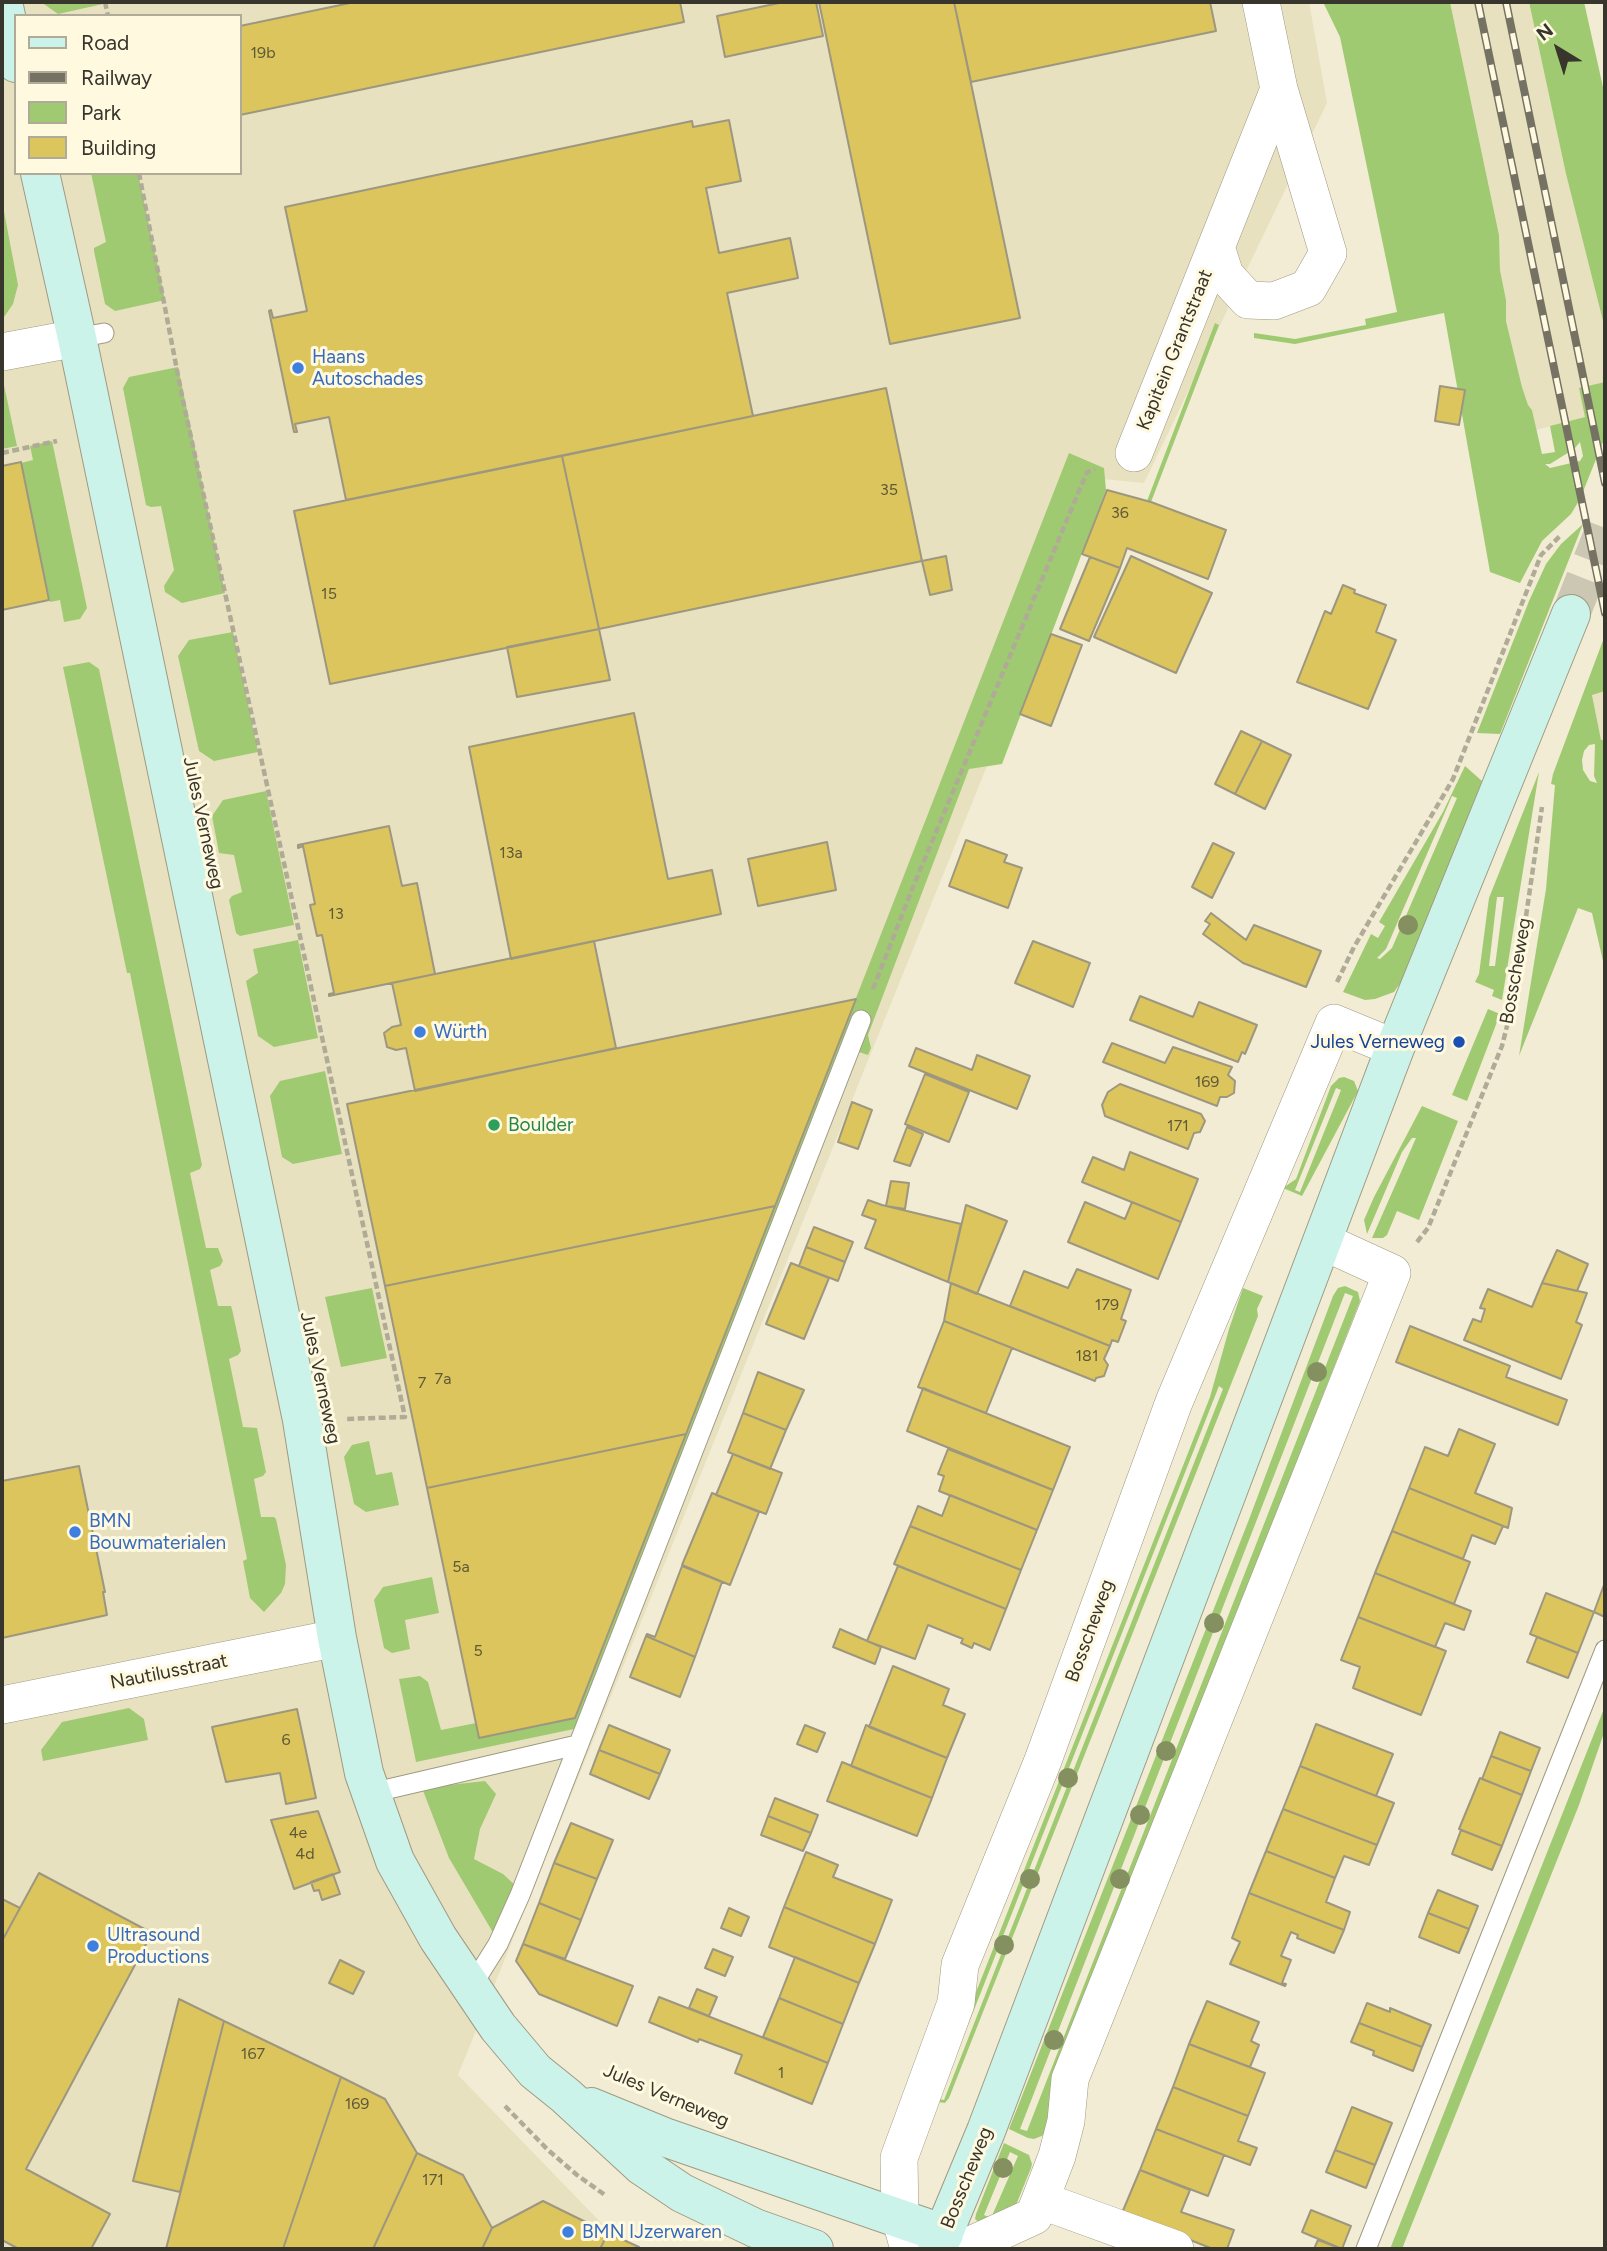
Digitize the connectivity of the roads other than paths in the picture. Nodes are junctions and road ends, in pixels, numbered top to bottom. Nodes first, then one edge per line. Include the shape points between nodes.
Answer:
1 (1261, 2) edge
2 (1279, 89) junction
3 (41, 175) edge
4 (1216, 247) junction
5 (91, 335) junction
6 (2, 352) edge
7 (1133, 453) road end
8 (1571, 614) tunnel mouth
9 (861, 1020) road end
10 (1395, 1048) junction
11 (1321, 1241) junction
12 (337, 1638) junction
13 (1605, 1650) edge
14 (2, 1706) edge
15 (577, 1745) junction
16 (371, 1793) junction
17 (471, 1987) junction
18 (566, 2096) junction
19 (1040, 2200) junction
20 (904, 2233) edge
21 (948, 2244) edge
22 (814, 2249) edge
23 (1175, 2249) edge
24 (1366, 2249) edge

1 - 2 street, Kapitein Grantstraat
2 - 4 street, Kapitein Grantstraat
2 - 4 street, Kapitein Grantstraat via 1328,253 1308,288 1274,301 1248,300 1225,275
3 - 5 street, Jules Verneweg
4 - 7 street, Kapitein Grantstraat
5 - 6 street
5 - 12 street, Jules Verneweg via 302,1420
8 - 10 street, Bosscheweg
9 - 15 lane
10 - 11 street, Bosscheweg
10 - 20 street, Bosscheweg via 1334,1023 1174,1402 1042,1763 960,1965 956,2003 899,2158
11 - 19 street, Bosscheweg via 1392,1273 1070,2079 1066,2121
11 - 21 street, Bosscheweg via 990,2119
12 - 14 street, Nautilusstraat
12 - 16 street, Jules Verneweg
13 - 24 lane
15 - 16 lane
15 - 17 lane via 498,1944
16 - 17 street, Jules Verneweg via 395,1861
17 - 18 street, Jules Verneweg via 535,2071
18 - 20 street, Jules Verneweg
18 - 22 street, Jules Verneweg via 642,2166 681,2193 755,2228
19 - 21 street, Bosscheweg via 1034,2216
19 - 23 street
20 - 21 street, Jules Verneweg

